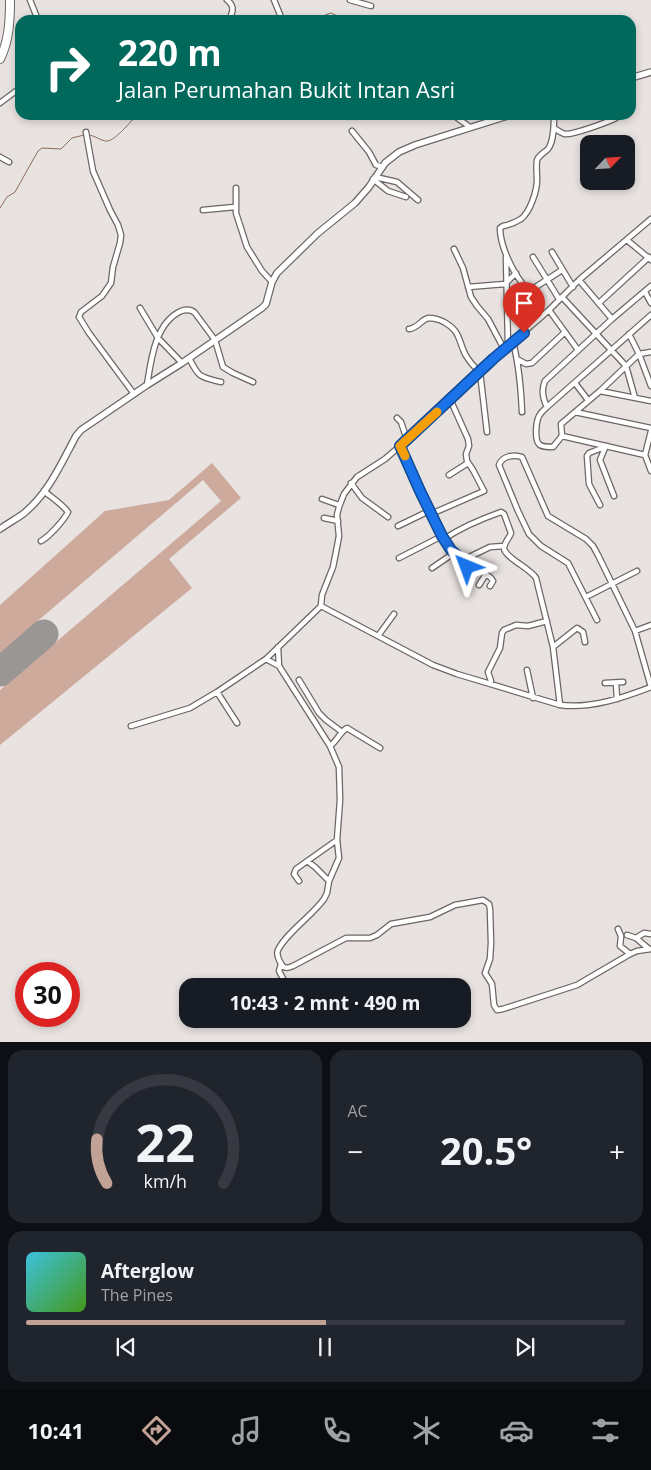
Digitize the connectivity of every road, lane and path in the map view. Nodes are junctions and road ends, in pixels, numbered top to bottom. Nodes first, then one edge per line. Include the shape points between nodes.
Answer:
1 (9, 0) edge
2 (30, 0) edge
3 (227, 0) edge
4 (274, 0) edge
5 (350, 0) edge
6 (371, 6) dead end
7 (36, 15) edge
8 (231, 15) edge
9 (280, 15) edge
10 (0, 49) edge
11 (0, 59) edge
12 (651, 72) edge
13 (636, 76) edge
14 (15, 92) edge
15 (0, 103) edge
16 (460, 120) edge
17 (493, 120) edge
18 (554, 120) edge
19 (612, 120) edge
20 (470, 127) junction
21 (554, 128) junction
22 (86, 132) dead end
23 (352, 132) dead end
24 (0, 157) edge
25 (9, 162) dead end
26 (383, 167) junction
27 (374, 178) junction
28 (236, 188) dead end
29 (406, 197) dead end
30 (418, 200) dead end
31 (235, 206) junction
32 (203, 210) dead end
33 (651, 219) edge
34 (627, 240) junction
35 (454, 250) dead end
36 (552, 252) dead end
37 (505, 253) junction
38 (533, 257) dead end
39 (650, 258) edge
40 (562, 270) junction
41 (516, 273) junction
42 (546, 279) junction
43 (579, 280) junction
44 (272, 282) junction
45 (507, 282) junction
46 (651, 286) edge
47 (468, 287) junction
48 (573, 287) junction
49 (645, 292) junction
50 (560, 298) junction
51 (599, 303) junction
52 (651, 303) edge
53 (140, 308) dead end
54 (549, 310) junction
55 (651, 315) edge
56 (612, 319) junction
57 (409, 329) dead end
58 (565, 332) junction
59 (596, 334) junction
60 (629, 334) junction
61 (158, 338) junction
62 (215, 340) junction
63 (513, 342) junction
64 (506, 347) junction
65 (578, 350) junction
66 (611, 350) junction
67 (651, 352) edge
68 (639, 354) junction
69 (189, 358) junction
70 (517, 359) junction
71 (182, 363) junction
72 (626, 366) junction
73 (480, 372) junction
74 (221, 382) dead end
75 (253, 382) dead end
76 (575, 383) junction
77 (147, 385) junction
78 (651, 386) edge
79 (600, 391) junction
80 (134, 394) junction
81 (636, 398) junction
82 (450, 399) junction
83 (588, 400) junction
84 (651, 401) edge
85 (547, 406) junction
86 (522, 412) dead end
87 (575, 412) junction
88 (397, 418) dead end
89 (651, 431) edge
90 (488, 432) dead end
91 (562, 436) junction
92 (406, 440) junction
93 (400, 446) junction
94 (606, 447) junction
95 (645, 455) junction
96 (468, 462) junction
97 (651, 471) edge
98 (449, 476) dead end
99 (352, 483) junction
100 (44, 491) junction
101 (614, 496) dead end
102 (322, 498) dead end
103 (339, 505) junction
104 (600, 505) dead end
105 (430, 512) junction
106 (388, 517) dead end
107 (324, 518) dead end
108 (338, 520) junction
109 (398, 526) dead end
110 (0, 529) edge
111 (443, 537) junction
112 (41, 541) dead end
113 (504, 546) junction
114 (454, 553) junction
115 (399, 558) dead end
116 (463, 560) junction
117 (432, 568) dead end
118 (638, 571) dead end
119 (486, 574) junction
120 (613, 584) junction
121 (479, 586) dead end
122 (490, 586) dead end
123 (586, 597) junction
124 (321, 606) junction
125 (394, 614) dead end
126 (597, 620) dead end
127 (547, 621) junction
128 (651, 624) edge
129 (635, 631) junction
130 (378, 636) junction
131 (585, 642) dead end
132 (278, 647) junction
133 (553, 647) junction
134 (266, 659) junction
135 (279, 666) junction
136 (528, 670) dead end
137 (299, 680) dead end
138 (623, 682) dead end
139 (616, 683) junction
140 (490, 684) junction
141 (606, 684) dead end
142 (651, 687) edge
143 (218, 692) junction
144 (533, 698) junction
145 (617, 699) junction
146 (560, 705) junction
147 (314, 706) junction
148 (308, 710) junction
149 (237, 723) dead end
150 (131, 726) dead end
151 (342, 732) junction
152 (330, 746) junction
153 (380, 748) dead end
154 (337, 840) junction
155 (307, 861) junction
156 (299, 881) dead end
157 (329, 881) junction
158 (618, 929) dead end
159 (651, 934) edge
160 (628, 935) dead end
161 (636, 938) junction
162 (650, 950) edge
163 (630, 954) junction
164 (281, 964) junction
165 (283, 978) edge

1 - 10 highway via 6,32
1 - 11 highway via 7,40
2 - 7 street
3 - 8 street via 233,8
4 - 9 street
5 - 6 street
12 - 13 street
14 - 15 street
16 - 20 street
17 - 20 street
18 - 21 street
19 - 21 street via 570,134
20 - 26 street via 399,152
21 - 37 street via 547,150 537,160 535,195 526,214 500,228
22 - 80 street via 93,171 121,235 111,282 102,296 79,317
23 - 26 street via 376,165
24 - 25 street
26 - 27 street
27 - 29 street via 388,191
27 - 30 street via 397,182
27 - 44 street via 355,203 318,233 277,273
28 - 31 street
31 - 32 street
31 - 44 street via 247,246
33 - 34 street
34 - 39 street
34 - 43 street
35 - 47 street
36 - 40 street
37 - 41 street
37 - 45 street
38 - 42 street
39 - 51 street
40 - 42 street
40 - 48 street
41 - 42 street via 528,290
41 - 45 street
42 - 50 street
43 - 48 street
43 - 51 street
44 - 62 street via 266,304
45 - 47 street
45 - 64 street
46 - 49 street
47 - 64 street via 473,301
48 - 50 street
49 - 52 street
49 - 56 street
50 - 54 street
50 - 59 street
51 - 56 street
53 - 61 street
54 - 58 street
54 - 63 street
55 - 60 street
56 - 59 street
57 - 73 street via 428,318 452,327 470,362
58 - 65 street
58 - 70 street via 532,363 527,365
59 - 65 street
59 - 66 street
60 - 66 street
60 - 68 street
61 - 62 street via 175,314 190,309
61 - 71 street
61 - 77 street
62 - 69 street
62 - 75 street via 225,369
63 - 64 street
63 - 70 street
64 - 73 street
65 - 85 street via 544,384
66 - 72 street
66 - 76 street
67 - 68 street
68 - 72 street
68 - 78 street
69 - 71 street
69 - 74 street via 199,375
70 - 86 street
71 - 77 street
72 - 79 street
72 - 81 street
73 - 82 street
73 - 90 street
76 - 83 street
76 - 85 street
77 - 80 street
79 - 81 street
79 - 83 street
80 - 100 street via 81,430
81 - 84 street
82 - 92 street
82 - 96 street via 468,439
83 - 87 street
85 - 91 street via 538,420 538,442 552,447
87 - 89 street
87 - 91 street via 561,425
88 - 92 street
89 - 95 street
91 - 94 street
92 - 93 street
93 - 99 street
93 - 105 street
94 - 95 street
94 - 101 street via 600,460
94 - 104 street via 587,457 590,485
95 - 97 street
96 - 98 street
96 - 105 street via 484,491
99 - 103 street
99 - 106 street via 362,498
100 - 110 street via 24,513
100 - 112 street via 68,512
102 - 103 street
103 - 108 street
105 - 109 street
105 - 111 street
107 - 108 street
108 - 124 street via 338,547
111 - 113 street via 501,512 512,533
111 - 114 street
111 - 115 street
113 - 116 street via 488,548
113 - 127 street via 505,551 536,578
114 - 116 street
114 - 117 street
116 - 119 street via 469,568
118 - 120 street
119 - 121 street
119 - 122 street via 493,580
120 - 123 street
120 - 123 street via 590,543 547,515 522,457 503,459 499,465 529,534 568,563
120 - 129 street
123 - 126 street
124 - 130 street
124 - 132 street
125 - 130 street
127 - 133 street
127 - 140 street via 528,626 516,624 504,630 500,648 488,672
128 - 129 street
129 - 142 street
130 - 140 street via 432,664
131 - 133 street via 583,632 577,628
132 - 134 street
132 - 135 street
133 - 146 street
134 - 135 street
134 - 143 street
135 - 148 street
136 - 144 street
137 - 147 street
138 - 139 street
139 - 141 street
139 - 145 street
140 - 144 street
142 - 145 street
143 - 149 street
143 - 150 street via 190,708
144 - 146 street
145 - 146 street via 582,706
147 - 148 street
147 - 151 street
148 - 152 street
151 - 152 street
151 - 153 street via 350,728
152 - 154 street via 339,773
154 - 155 street
154 - 157 street via 339,858
155 - 156 street via 294,872
155 - 157 street
157 - 164 street via 322,902 278,950
158 - 163 street via 620,946
159 - 161 street via 644,933
160 - 161 street
161 - 162 street
162 - 163 street
163 - 164 street via 577,985 497,1010 492,984 485,972 491,943 490,909 483,900 455,905 430,917 391,924 370,938 346,938 290,967
164 - 165 street via 279,971

